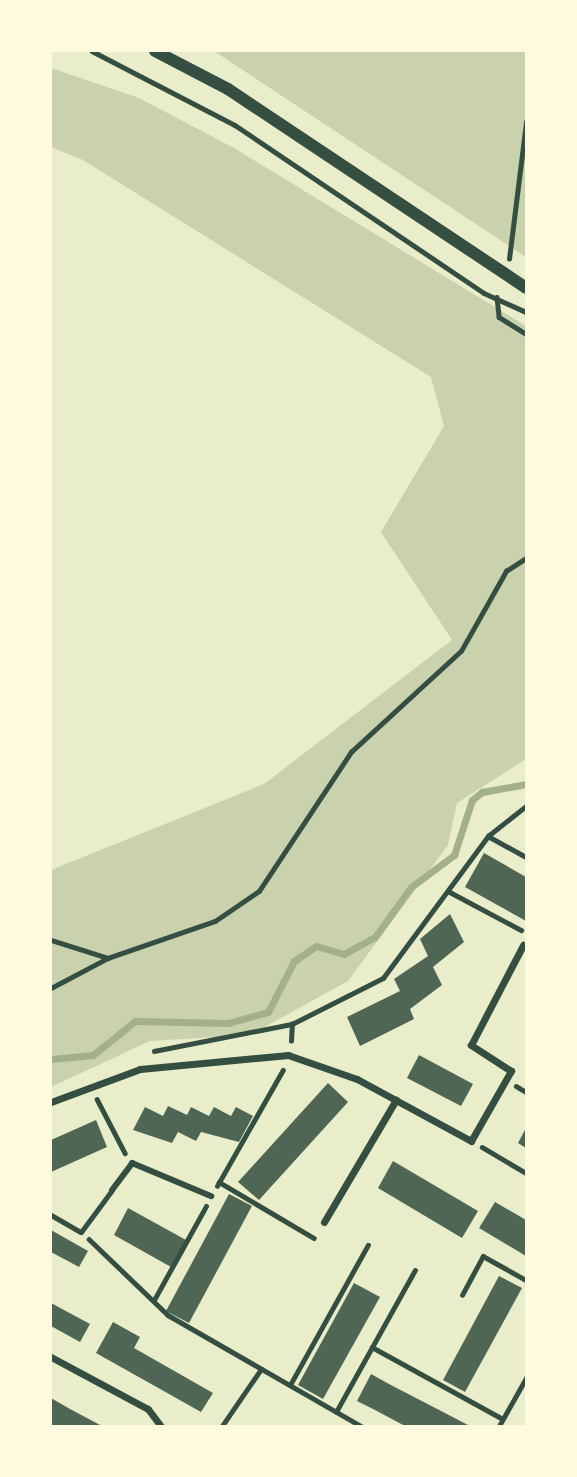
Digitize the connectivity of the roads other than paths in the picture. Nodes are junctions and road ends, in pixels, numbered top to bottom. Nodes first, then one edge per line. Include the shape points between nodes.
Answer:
1 (155, 51) edge
2 (526, 288) edge
3 (523, 945) dead end
4 (396, 1100) junction
5 (51, 1102) edge
6 (112, 1190) joint
7 (211, 1196) dead end
8 (51, 1215) edge
9 (324, 1222) dead end
10 (51, 1357) edge
11 (161, 1426) edge

1 - 2 street via 228,89
3 - 4 street via 471,1045 511,1071 471,1141
4 - 5 street via 327,1066 272,1054 140,1069
4 - 9 street
6 - 7 street via 132,1163
6 - 8 lane via 81,1231
10 - 11 street via 148,1409

